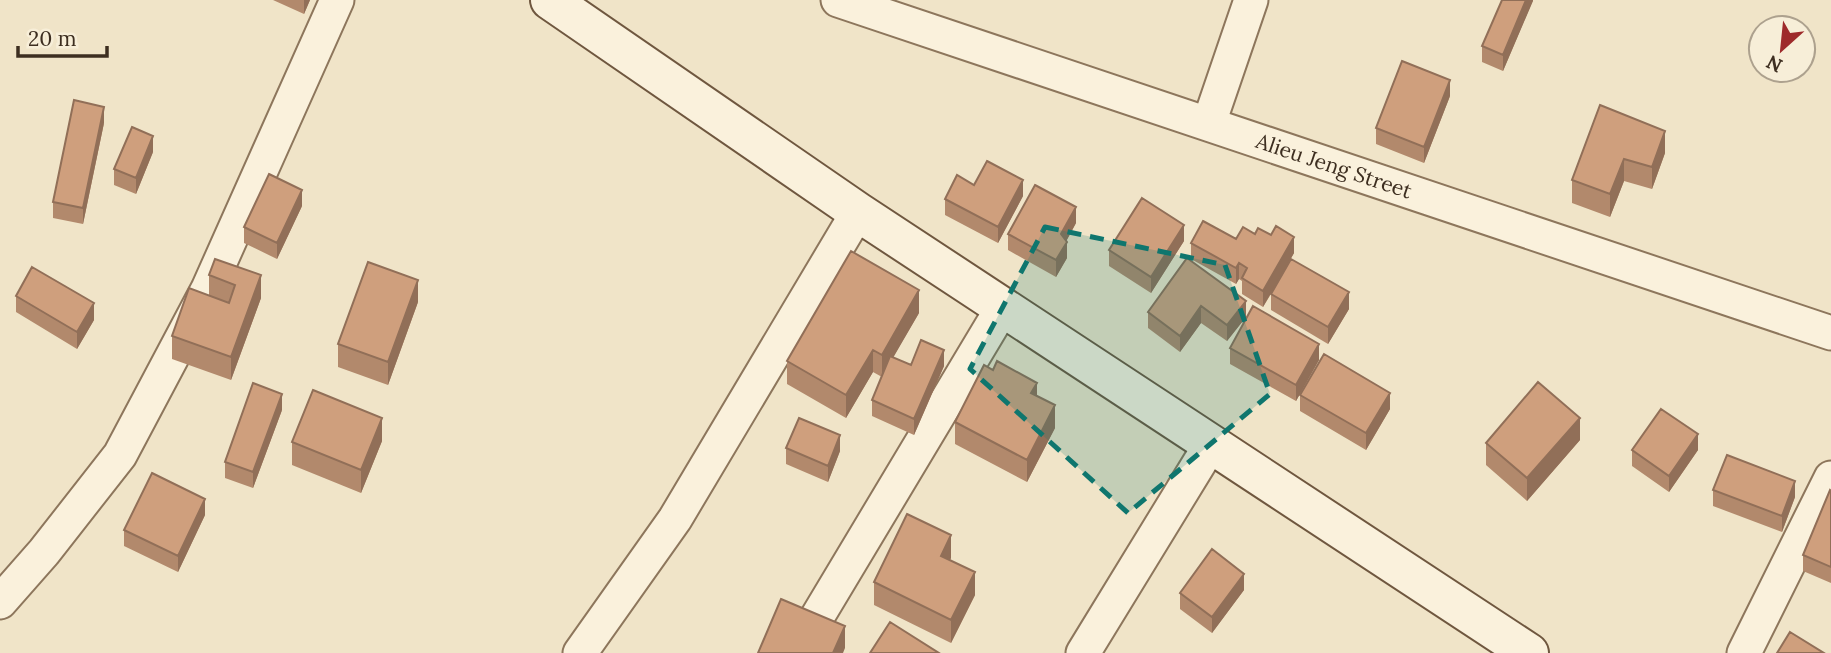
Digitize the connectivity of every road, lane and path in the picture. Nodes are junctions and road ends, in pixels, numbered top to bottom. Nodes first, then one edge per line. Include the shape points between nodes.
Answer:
1 (337, 0) edge
2 (550, 0) edge
3 (838, 0) edge
4 (1251, 0) edge
5 (1209, 123) junction
6 (858, 212) junction
7 (1003, 307) junction
8 (1831, 333) edge
9 (1211, 444) junction
10 (1831, 478) edge
11 (0, 602) edge
12 (813, 624) edge
13 (580, 653) edge
14 (1083, 653) edge
15 (1529, 653) edge
16 (1744, 653) edge

1 - 11 street via 208,289 120,455
2 - 6 street
3 - 5 street, Alieu Jeng Street
4 - 5 street
5 - 8 street, Alieu Jeng Street
6 - 7 street
6 - 13 street via 675,519
7 - 9 street
7 - 12 street
9 - 14 street
9 - 15 street
10 - 16 street

